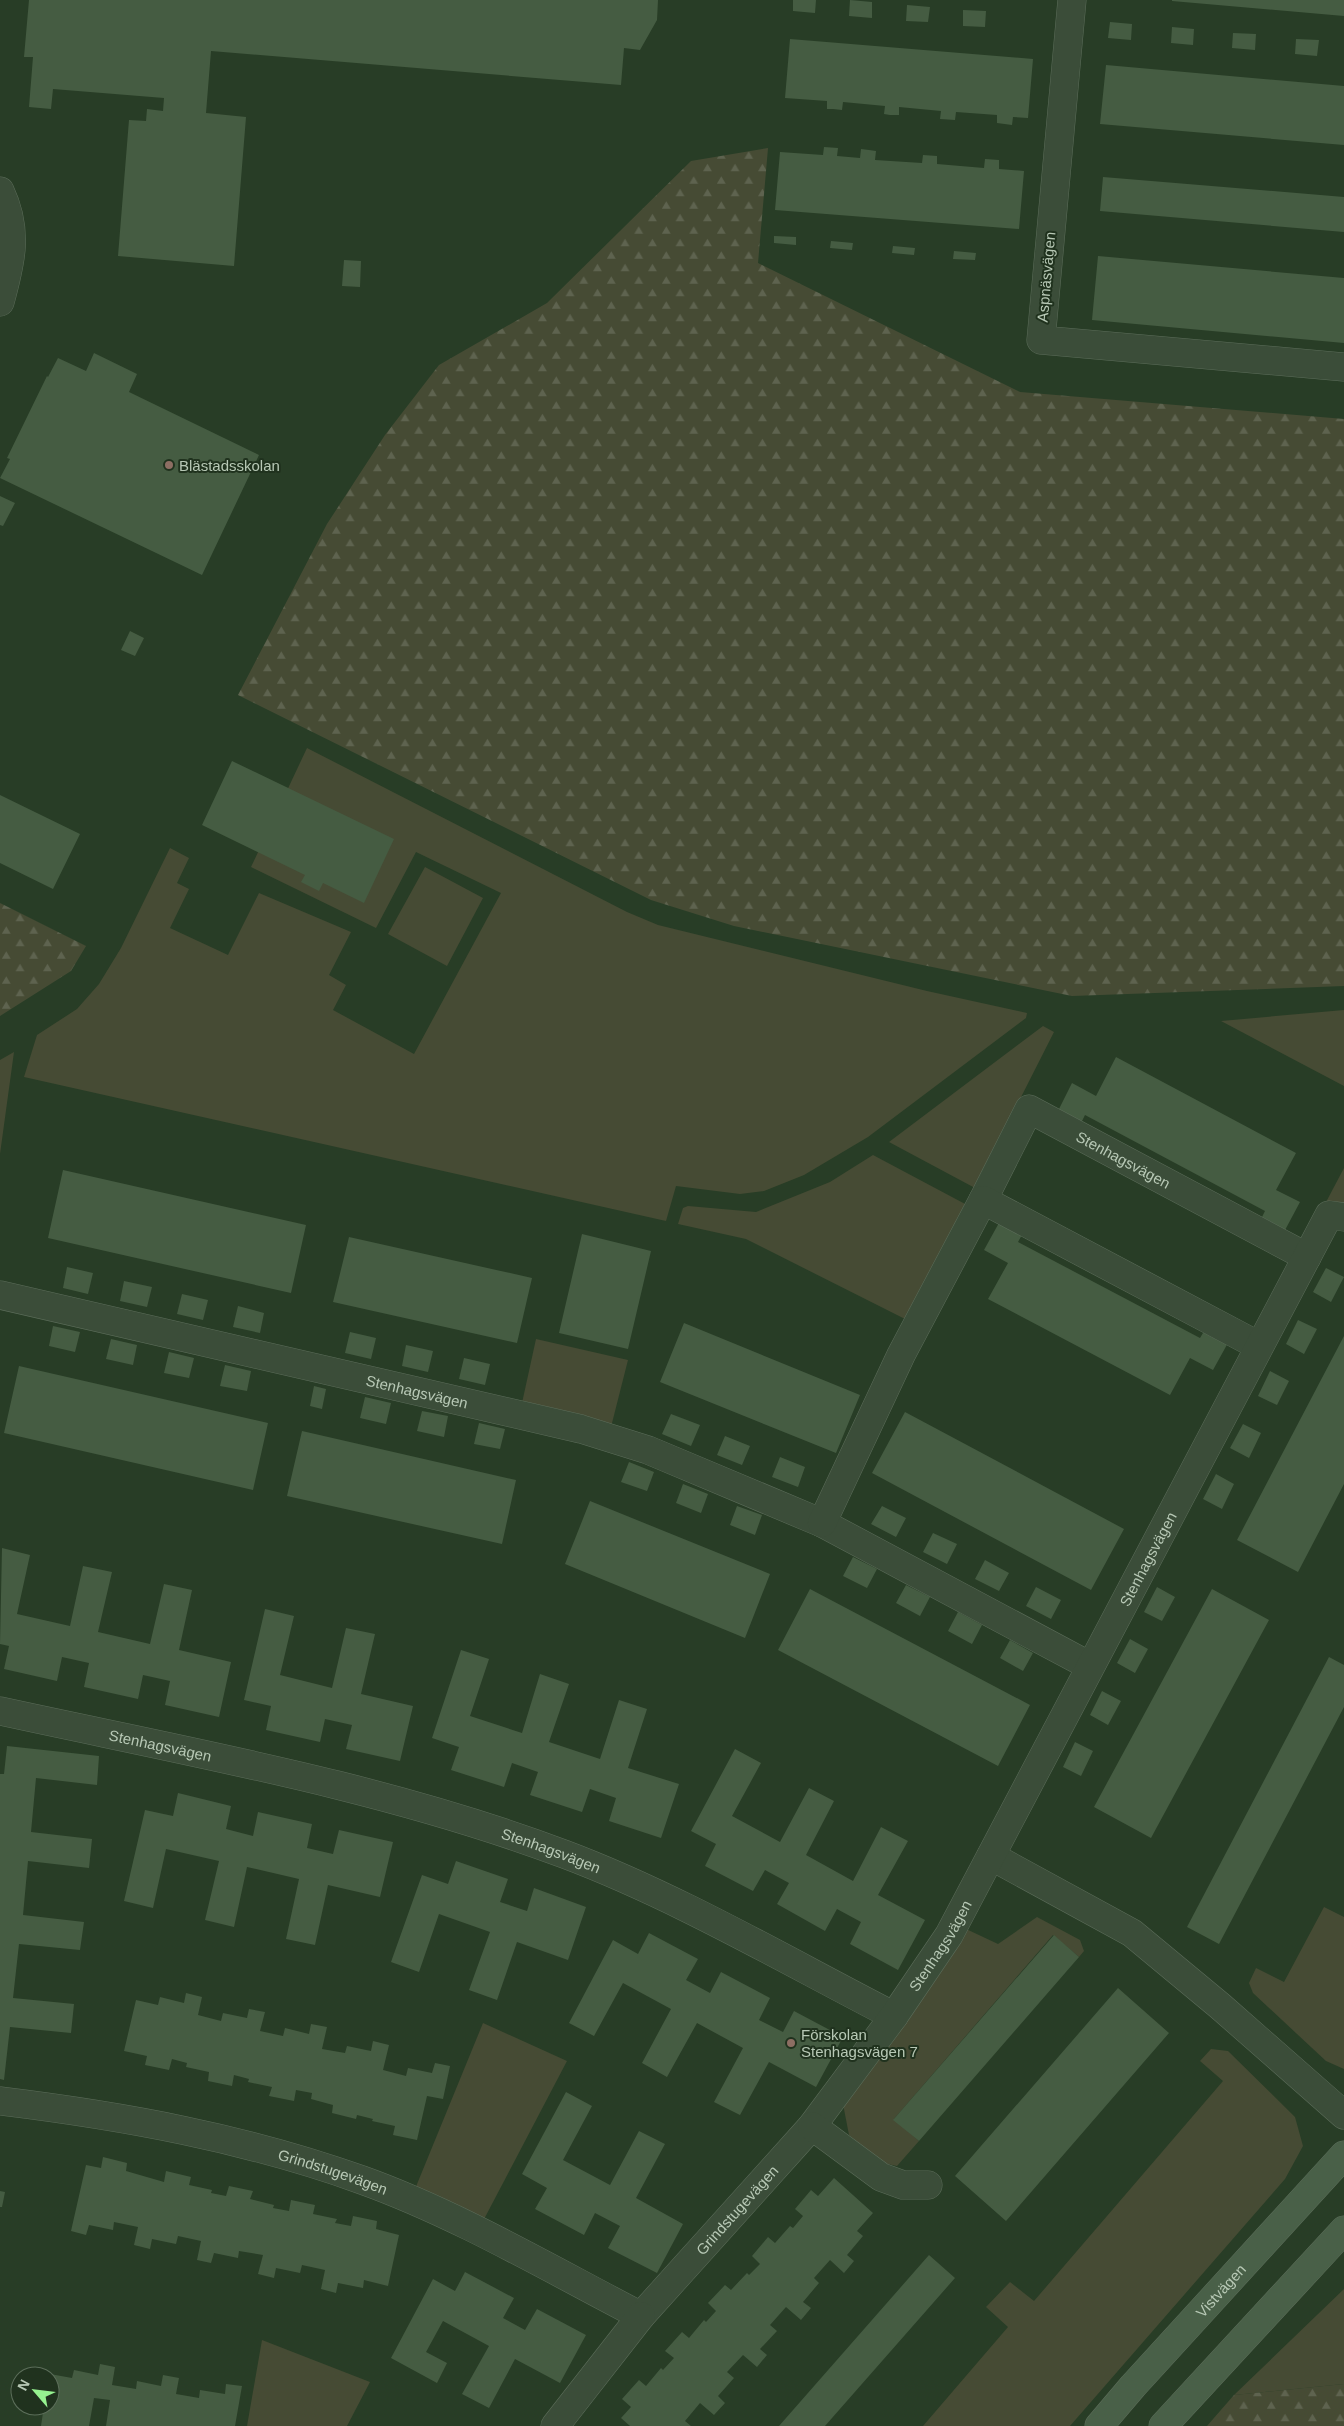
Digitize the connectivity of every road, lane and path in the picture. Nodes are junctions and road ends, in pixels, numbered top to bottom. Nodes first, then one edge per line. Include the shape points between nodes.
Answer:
1 (1072, 0) edge
2 (0, 191) edge
3 (0, 302) edge
4 (1344, 367) edge
5 (983, 1200) junction
6 (1344, 1217) edge
7 (1306, 1257) junction
8 (0, 1296) edge
9 (1259, 1346) junction
10 (822, 1523) junction
11 (1090, 1666) junction
12 (0, 1711) edge
13 (991, 1856) junction
14 (894, 2016) junction
15 (0, 2101) edge
16 (1344, 2115) edge
17 (812, 2126) junction
18 (1344, 2155) edge
19 (928, 2184) dead end
20 (1344, 2230) edge
21 (641, 2316) junction
22 (555, 2426) edge
23 (1099, 2426) edge
24 (1163, 2426) edge

1 - 4 street, Aspnäsvägen via 1041,340
2 - 3 street via 13,230
5 - 7 street, Stenhagsvägen via 1029,1109
5 - 9 street
5 - 10 street, Stenhagsvägen via 901,1356
6 - 7 street, Stenhagsvägen via 1329,1215
7 - 9 street, Stenhagsvägen
8 - 10 street, Stenhagsvägen via 581,1429 648,1450
9 - 11 street, Stenhagsvägen
10 - 11 street, Stenhagsvägen
11 - 13 street, Stenhagsvägen
12 - 14 street, Stenhagsvägen via 390,1797 555,1851 662,1897
13 - 14 street, Stenhagsvägen via 949,1935
13 - 16 street via 1132,1933
14 - 17 street, Grindstugevägen
15 - 21 street, Grindstugevägen via 94,2112 189,2131 285,2155 362,2180 428,2206
17 - 19 street via 881,2177 903,2185
17 - 21 street, Grindstugevägen
18 - 23 main road, Vistvägen
20 - 24 main road
21 - 22 street, Grindstugevägen

